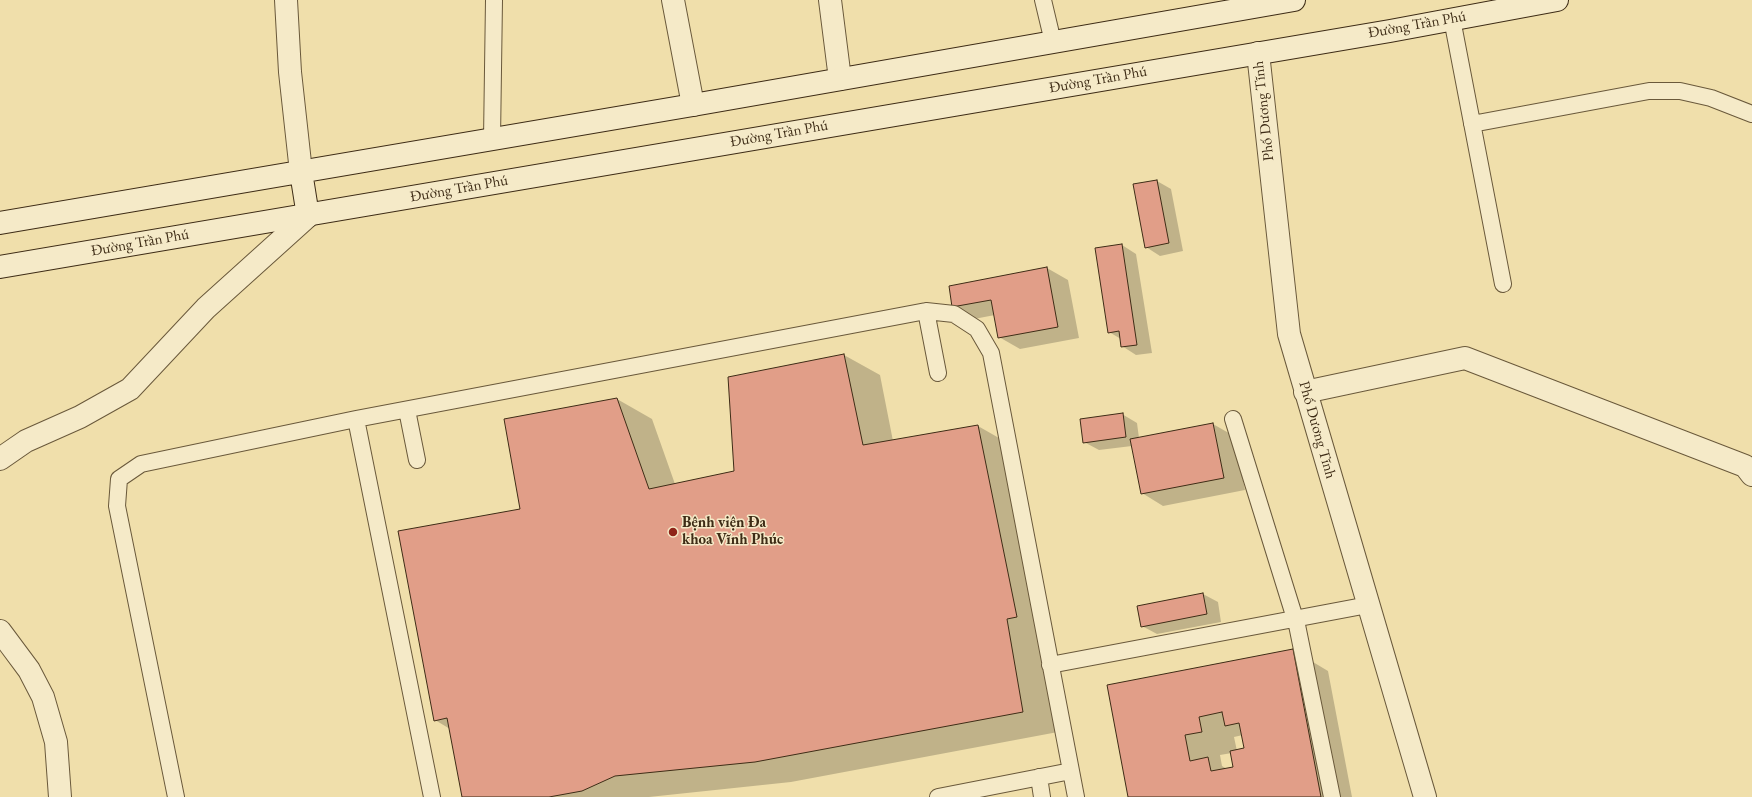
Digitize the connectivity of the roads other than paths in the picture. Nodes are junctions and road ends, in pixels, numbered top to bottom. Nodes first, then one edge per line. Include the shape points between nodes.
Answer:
1 (286, 0) edge
2 (494, 0) edge
3 (673, 0) edge
4 (830, 0) edge
5 (1043, 0) edge
6 (1557, 0) edge
7 (1281, 1) edge
8 (1452, 19) junction
9 (1052, 42) junction
10 (1258, 53) junction
11 (840, 79) junction
12 (693, 105) junction
13 (1752, 114) edge
14 (1472, 124) junction
15 (492, 139) junction
16 (301, 172) junction
17 (308, 216) junction
18 (0, 223) edge
19 (0, 267) edge
20 (1503, 284) dead end
21 (926, 311) junction
22 (938, 373) dead end
23 (1305, 392) junction
24 (407, 410) junction
25 (356, 419) junction
26 (1233, 419) dead end
27 (0, 459) edge
28 (417, 460) dead end
29 (1752, 475) edge
30 (1368, 605) junction
31 (1295, 619) junction
32 (0, 631) edge
33 (1050, 665) junction
34 (1071, 771) junction
35 (1039, 777) junction
36 (60, 797) edge
37 (176, 797) edge
38 (432, 797) edge
39 (938, 797) edge
40 (1042, 797) edge
41 (1076, 797) edge
42 (1332, 797) edge
43 (1425, 797) edge

1 - 16 main road via 290,72
2 - 15 lane
3 - 12 main road
4 - 11 main road
5 - 9 lane
6 - 8 main road, Đường Trần Phú
7 - 9 main road
8 - 10 main road, Đường Trần Phú
8 - 14 lane
9 - 11 main road
10 - 17 main road, Đường Trần Phú
10 - 23 main road, Phố Dương Tĩnh via 1289,334
11 - 12 main road
12 - 15 main road
13 - 14 lane via 1711,98 1680,91 1649,91
14 - 20 lane
15 - 16 main road
16 - 17 main road
16 - 18 main road
17 - 19 main road, Đường Trần Phú
17 - 27 main road via 206,308 130,389 80,417 26,441
21 - 22 lane
21 - 24 lane
21 - 33 lane via 954,314 978,329 991,352
23 - 29 main road via 1466,358 1745,466
23 - 30 main road, Phố Dương Tĩnh
24 - 25 lane
24 - 28 lane
25 - 37 lane via 141,464 119,479 117,506
25 - 38 lane
26 - 31 lane
30 - 31 lane
30 - 43 main road, Phố Dương Tĩnh
31 - 33 lane
31 - 42 lane
32 - 36 main road via 29,670 43,697 56,742
33 - 34 lane
34 - 35 lane
34 - 41 lane
35 - 39 lane
35 - 40 lane

